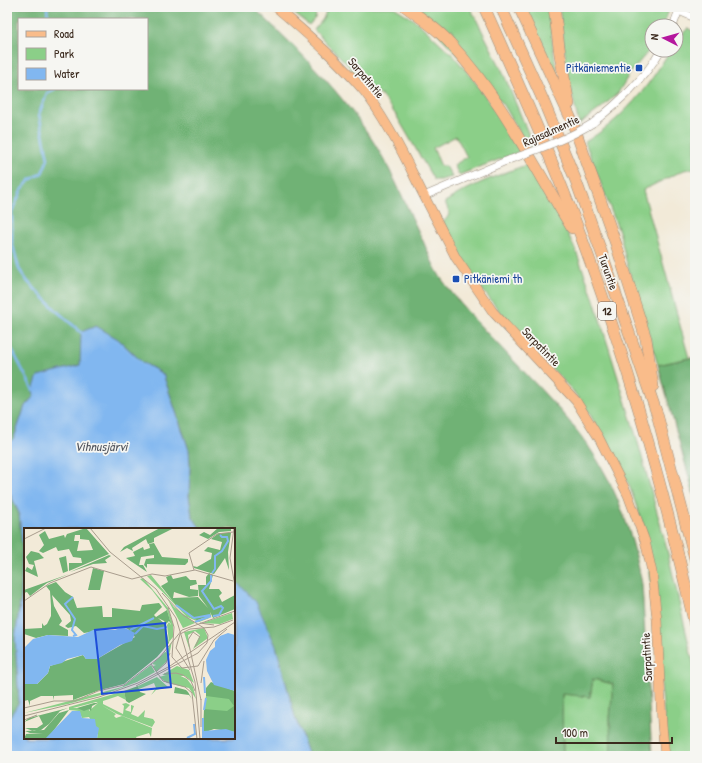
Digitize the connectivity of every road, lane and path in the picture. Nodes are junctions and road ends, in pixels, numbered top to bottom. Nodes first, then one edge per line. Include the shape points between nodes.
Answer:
1 (276, 7) edge
2 (406, 7) edge
3 (484, 7) edge
4 (501, 7) edge
5 (519, 7) edge
6 (554, 7) edge
7 (679, 9) edge
8 (695, 18) edge
9 (655, 58) edge
10 (572, 121) junction
11 (424, 196) junction
12 (586, 250) junction
13 (657, 414) junction
14 (695, 559) edge
15 (695, 626) edge
16 (664, 756) edge

1 - 11 main road, Sarpatintie via 321,46 364,92 401,150
2 - 12 highway via 450,42 482,80
3 - 12 highway, Turuntie / 12 via 550,156
4 - 13 highway, Turuntie / 12 via 576,181
5 - 10 highway
6 - 10 highway
7 - 8 street
9 - 11 street, Rajasalmentie, bridge via 636,86 581,131
10 - 13 highway via 616,244 646,339
11 - 16 main road, Sarpatintie via 456,258 493,312 576,401 587,417 628,495 652,572
12 - 15 highway, Turuntie / 12 via 624,361 682,569
13 - 14 highway, Turuntie / 12

